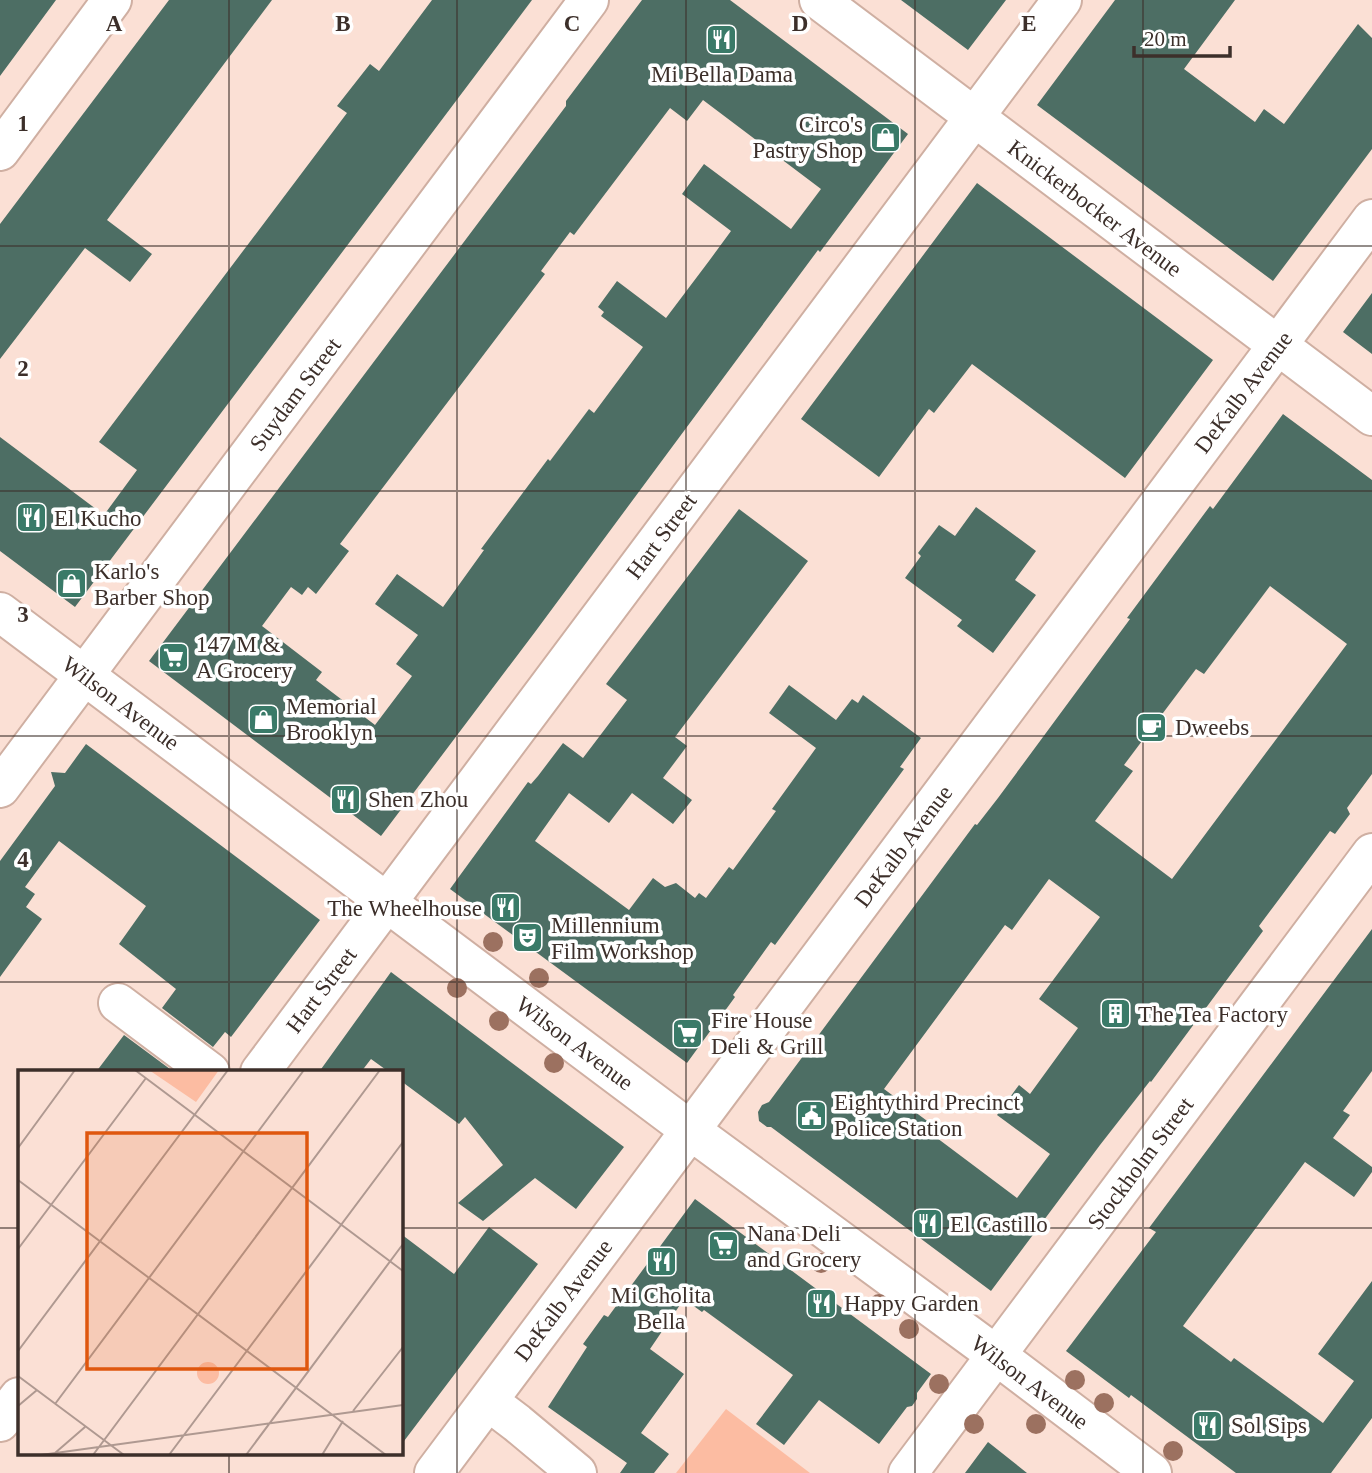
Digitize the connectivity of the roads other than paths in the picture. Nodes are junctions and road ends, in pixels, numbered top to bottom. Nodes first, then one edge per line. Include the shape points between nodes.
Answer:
1 (112, 0) edge
2 (589, 0) edge
3 (818, 0) edge
4 (1062, 0) edge
5 (974, 117) junction
6 (0, 151) edge
7 (1372, 219) edge
8 (1278, 345) junction
9 (1372, 416) edge
10 (0, 612) edge
11 (85, 676) junction
12 (0, 788) edge
13 (1372, 853) edge
14 (387, 902) junction
15 (118, 1003) dead end
16 (207, 1070) edge
17 (261, 1070) edge
18 (691, 1130) junction
19 (996, 1355) junction
20 (18, 1397) edge
21 (488, 1401) junction
22 (0, 1422) edge
23 (434, 1473) edge
24 (577, 1473) edge
25 (908, 1473) edge
26 (1152, 1473) edge

1 - 6 street
2 - 11 street, Suydam Street
3 - 5 street, Knickerbocker Avenue
4 - 5 street, Hart Street
5 - 8 street, Knickerbocker Avenue
5 - 14 street, Hart Street
7 - 8 street, DeKalb Avenue
8 - 9 street, Knickerbocker Avenue
8 - 18 street, DeKalb Avenue
10 - 11 street, Wilson Avenue
11 - 12 street, Suydam Street
11 - 14 street, Wilson Avenue
13 - 19 street, Stockholm Street
14 - 17 street, Hart Street
14 - 18 street, Wilson Avenue
15 - 16 street
18 - 19 street, Wilson Avenue
18 - 21 street, DeKalb Avenue
19 - 25 street, Stockholm Street
19 - 26 street, Wilson Avenue
20 - 22 street
21 - 23 street, DeKalb Avenue
21 - 24 street

